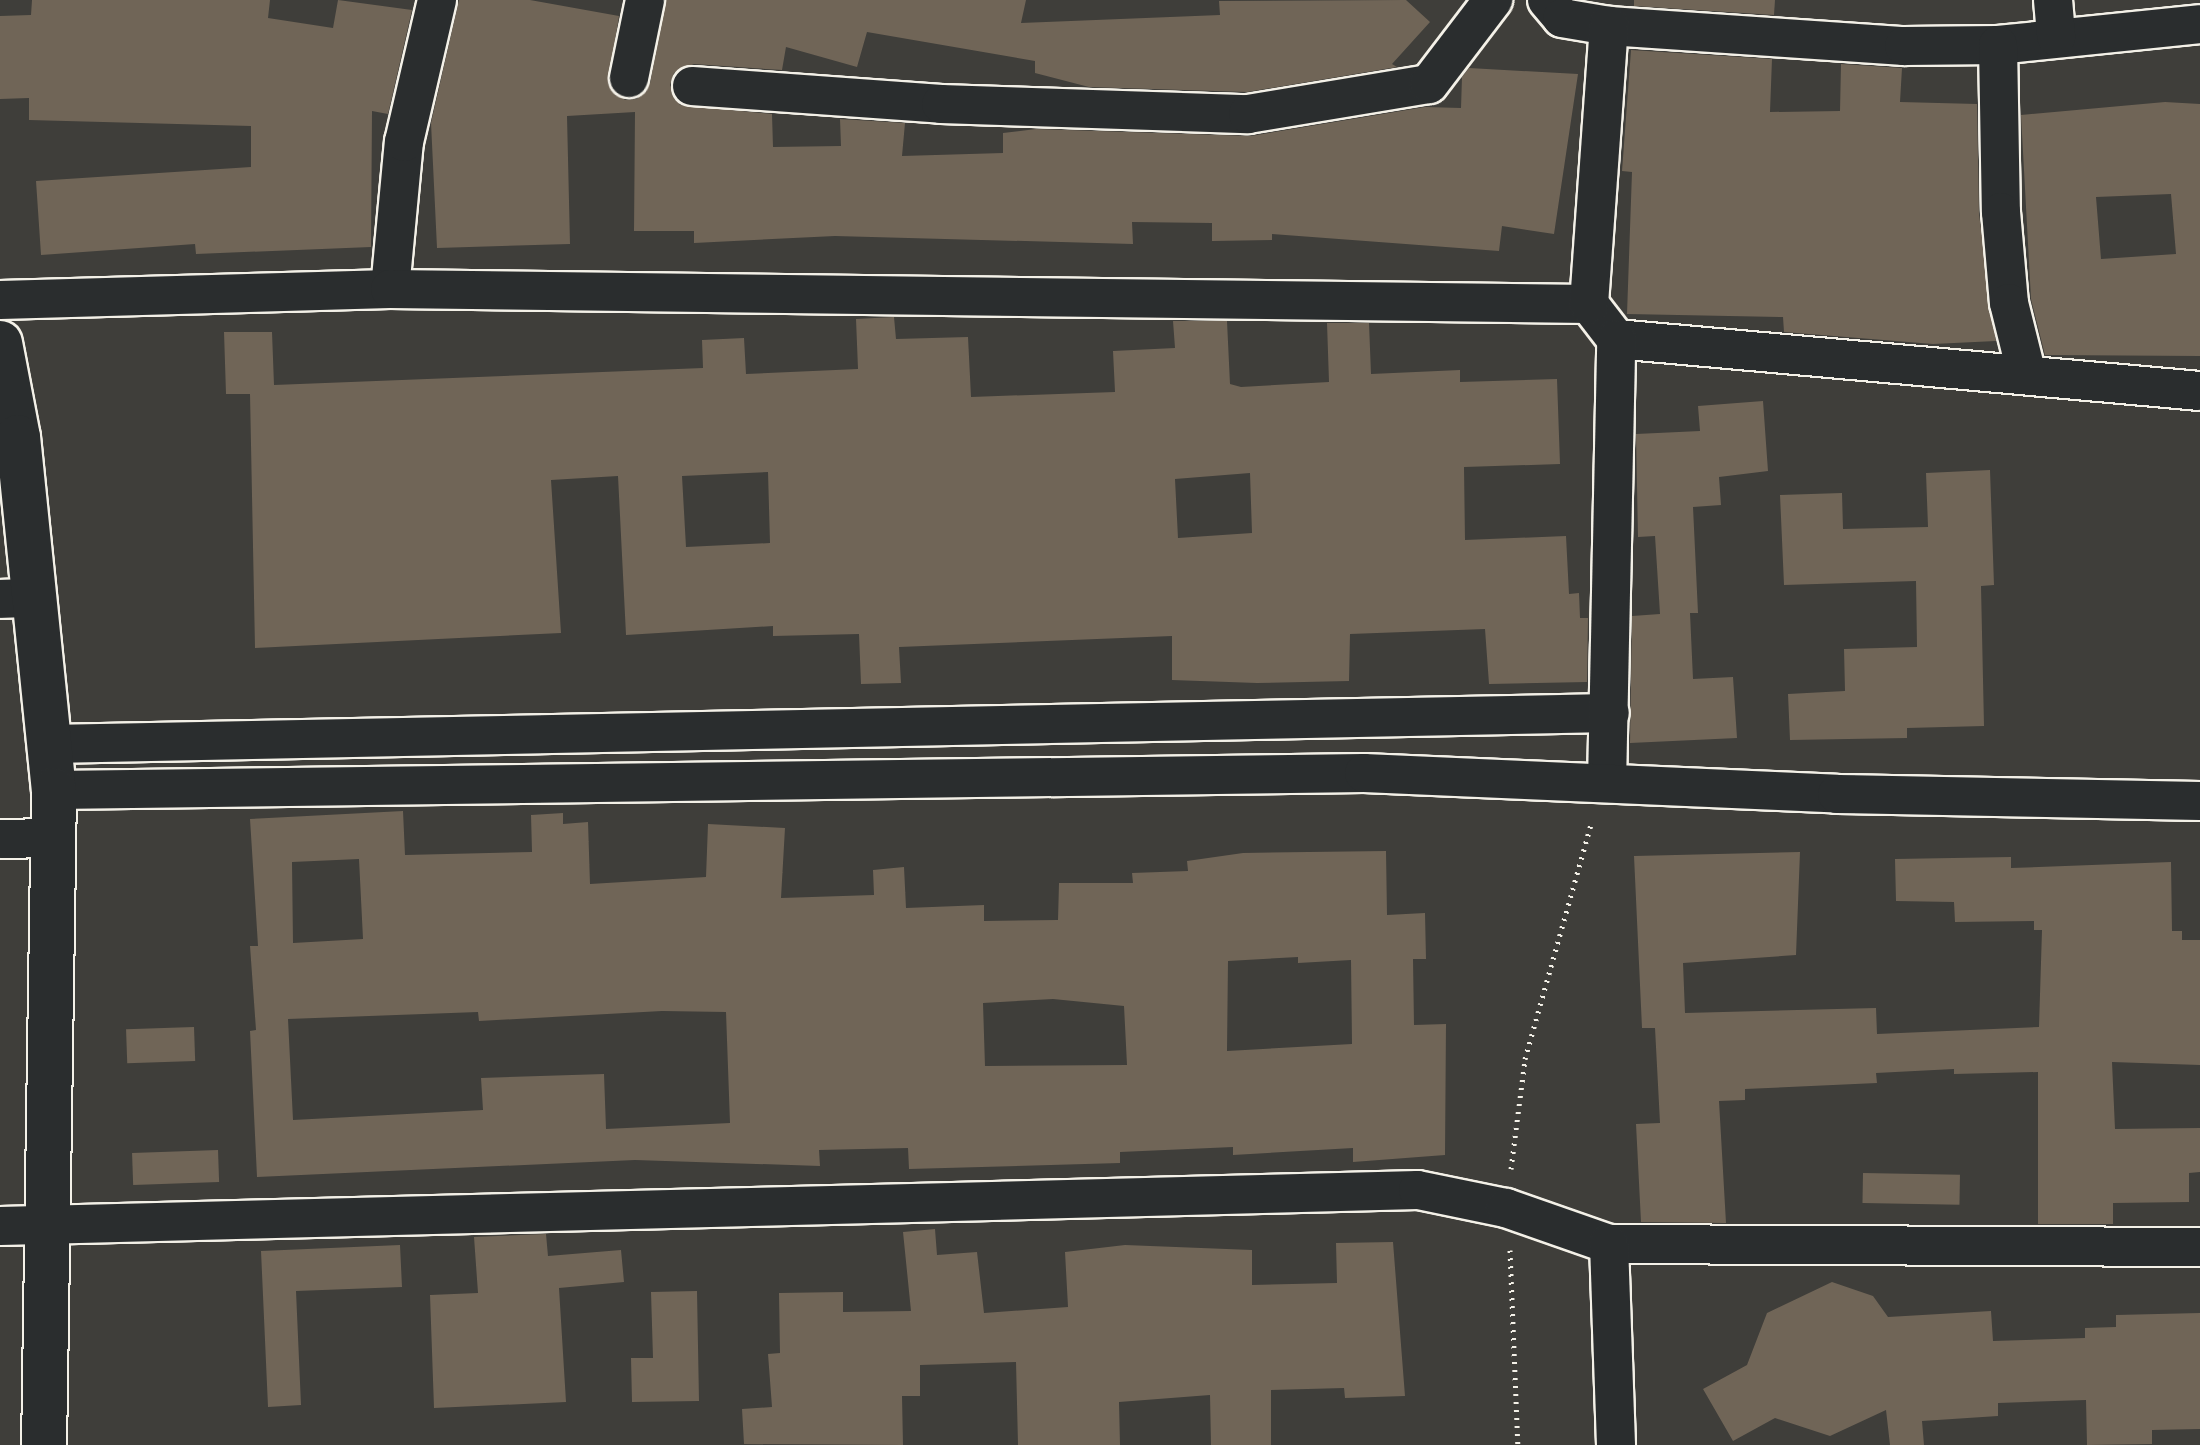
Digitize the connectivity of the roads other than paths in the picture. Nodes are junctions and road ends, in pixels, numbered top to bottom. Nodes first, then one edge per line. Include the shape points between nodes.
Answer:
1 (437, 0) edge
2 (645, 0) edge
3 (1493, 0) edge
4 (1547, 0) edge
5 (2053, 0) edge
6 (2200, 24) edge
7 (1609, 26) junction
8 (2056, 37) junction
9 (1998, 45) junction
10 (629, 78) dead end
11 (692, 86) dead end
12 (390, 289) junction
13 (0, 300) edge
14 (1589, 304) junction
15 (1616, 339) junction
16 (0, 343) edge
17 (2027, 375) junction
18 (2200, 391) edge
19 (18, 599) edge
20 (1610, 713) junction
21 (861, 724) junction
22 (50, 744) junction
23 (862, 778) junction
24 (1607, 783) junction
25 (54, 790) junction
26 (2200, 801) edge
27 (52, 838) junction
28 (0, 839) edge
29 (0, 1226) edge
30 (49, 1226) junction
31 (1609, 1244) junction
32 (2200, 1247) edge
33 (44, 1445) edge
34 (1616, 1445) edge

1 - 12 street via 404,142
2 - 10 street
3 - 11 street via 1429,84 1248,114 941,104
4 - 7 street via 1562,18
5 - 8 street
6 - 8 street
7 - 9 street via 1904,46
7 - 14 street
8 - 9 street
9 - 17 street via 2001,212 2009,303
12 - 13 street
12 - 14 street
14 - 15 street
15 - 17 street
15 - 20 street
16 - 19 street via 18,437
17 - 18 street
19 - 22 street
20 - 21 street
20 - 24 street
21 - 22 street
21 - 23 street
22 - 25 street
23 - 24 street via 1364,773
23 - 25 street
24 - 26 street
25 - 27 street
27 - 28 street
27 - 30 street
29 - 30 street
30 - 31 street via 1418,1190 1506,1208
30 - 33 street
31 - 32 street
31 - 34 street

